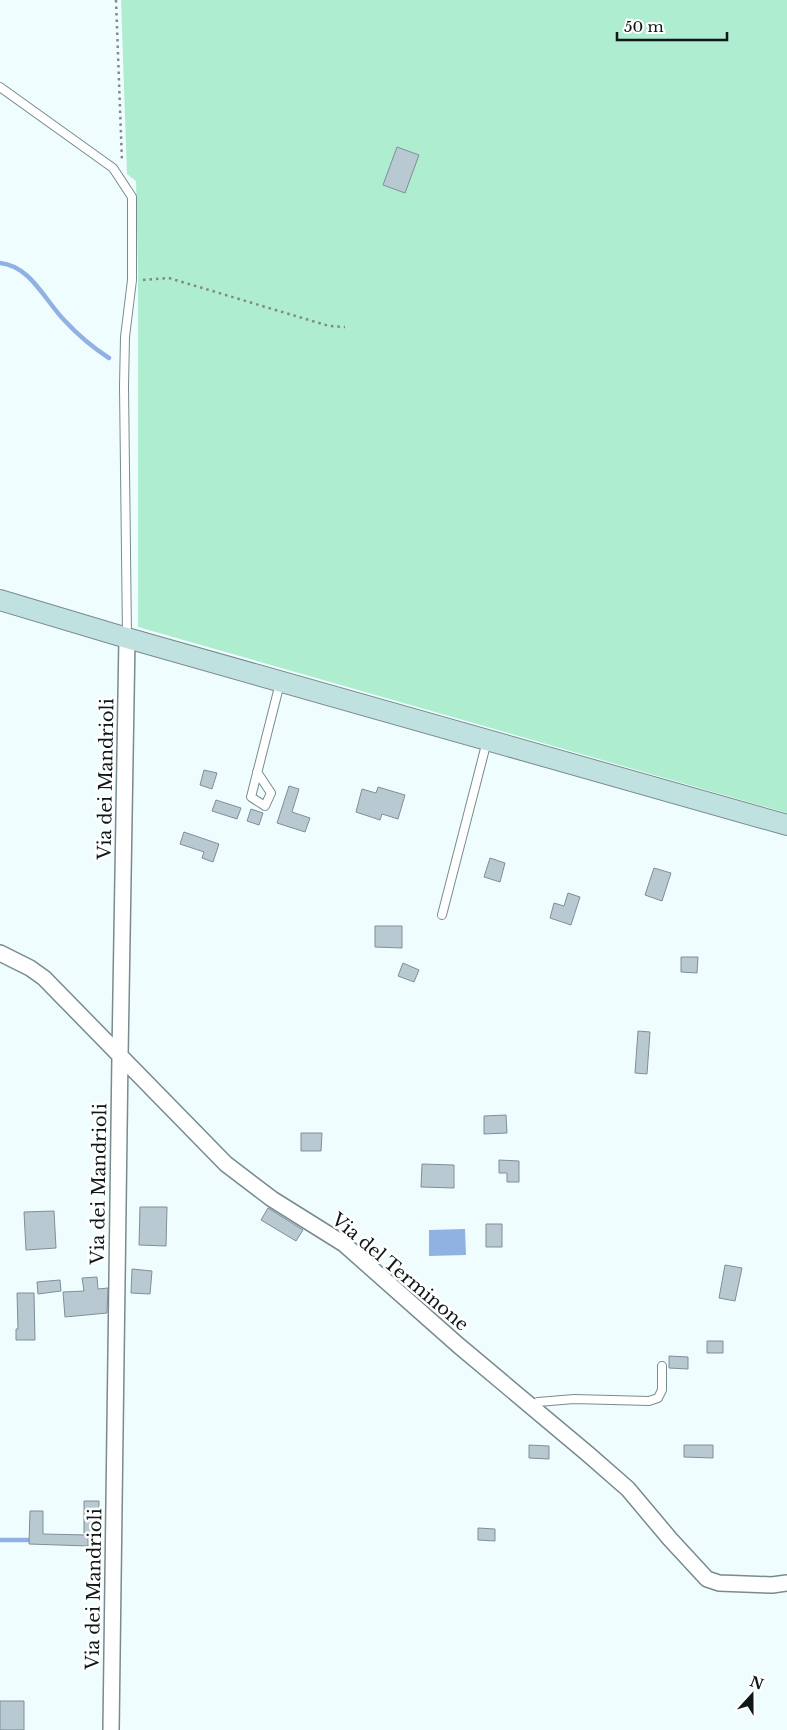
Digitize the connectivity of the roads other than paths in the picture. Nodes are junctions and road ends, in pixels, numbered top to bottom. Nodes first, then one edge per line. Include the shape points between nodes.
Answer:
1 (0, 87) edge
2 (0, 600) edge
3 (127, 638) junction
4 (281, 681) junction
5 (487, 739) junction
6 (257, 772) dead end
7 (787, 825) edge
8 (442, 915) dead end
9 (0, 953) edge
10 (120, 1055) junction
11 (662, 1366) dead end
12 (538, 1402) dead end
13 (787, 1583) edge
14 (111, 1730) edge

1 - 3 lane via 113,168 132,196 132,280 124,367
2 - 3 main road
3 - 4 main road
3 - 10 street, Via dei Mandrioli
4 - 5 main road
4 - 6 lane
5 - 7 main road
5 - 8 lane
9 - 10 street, Via del Terminone via 44,978
10 - 13 street, Via del Terminone via 226,1164 272,1199 344,1244 628,1489 707,1579 720,1583
10 - 14 street, Via dei Mandrioli
11 - 12 lane via 662,1390 658,1398 649,1401 574,1399

